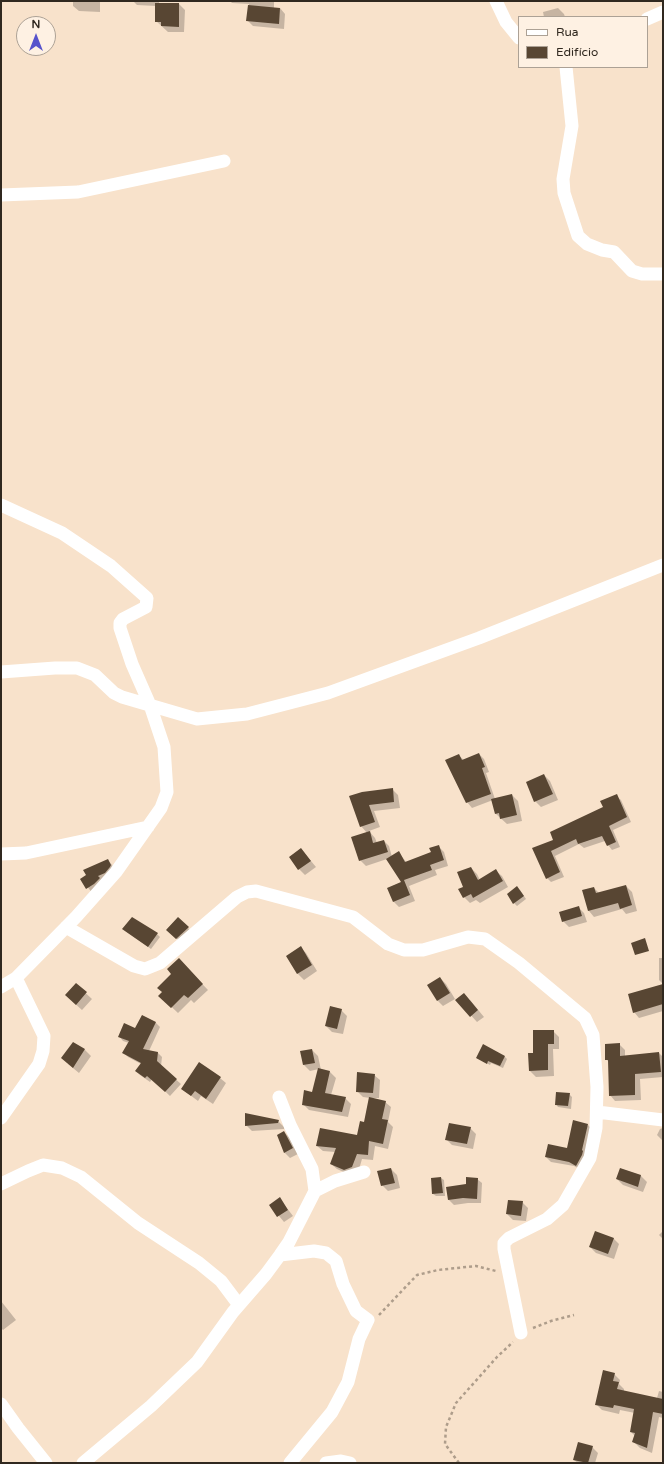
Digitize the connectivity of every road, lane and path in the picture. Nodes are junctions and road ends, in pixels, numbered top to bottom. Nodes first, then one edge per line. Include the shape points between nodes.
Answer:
1 (496, 1) edge
2 (663, 12) edge
3 (648, 19) edge
4 (518, 37) edge
5 (566, 68) edge
6 (224, 161) dead end
7 (1, 195) edge
8 (663, 274) edge
9 (1, 505) edge
10 (663, 565) edge
11 (1, 672) edge
12 (150, 705) junction
13 (148, 827) junction
14 (1, 854) edge
15 (66, 927) junction
16 (16, 978) junction
17 (1, 987) edge
18 (279, 1097) dead end
19 (597, 1112) junction
20 (1, 1118) edge
21 (663, 1120) edge
22 (364, 1172) dead end
23 (1, 1184) edge
24 (315, 1191) junction
25 (280, 1255) junction
26 (509, 1272) junction
27 (239, 1305) junction
28 (574, 1315) dead end
29 (376, 1318) dead end
30 (521, 1333) junction
31 (1, 1404) edge
32 (294, 1462) edge
33 (46, 1463) edge
34 (83, 1463) edge
35 (326, 1463) edge
36 (350, 1463) edge
37 (459, 1463) edge

1 - 4 street via 506,22
2 - 3 street
5 - 8 street via 572,126 563,179 564,193 578,236 587,244 614,252 632,271 642,274
6 - 7 street via 78,192
9 - 12 street via 62,533 111,566 146,598 146,608 123,620 120,628
10 - 12 street via 479,638 328,693 247,714 197,718
11 - 12 street via 76,668 95,675 114,693
12 - 13 street via 164,747 167,792 161,808
13 - 14 street via 26,853
13 - 15 street via 116,872
15 - 16 street
15 - 19 street via 134,966 145,969 160,963 237,897 256,891 353,917 388,944 404,950 423,950 468,937 485,939 519,962 585,1018 593,1035 595,1050
16 - 17 street
16 - 20 street via 44,1036 43,1052 39,1064
18 - 24 street via 312,1169
19 - 21 street
19 - 26 street via 590,1158 563,1205 547,1218 504,1243
22 - 24 street via 335,1181
23 - 27 street via 43,1165 62,1168 81,1177 138,1223 199,1263 221,1281
24 - 25 street
25 - 27 street
25 - 32 street via 314,1251 326,1253 336,1260 343,1284 356,1311 368,1320 359,1339 348,1382 332,1412
26 - 29 path via 476,1266 417,1275
26 - 30 street
27 - 34 street via 197,1362 151,1406
28 - 30 path
30 - 37 path via 456,1403 446,1427 445,1444
31 - 33 street
35 - 36 street

